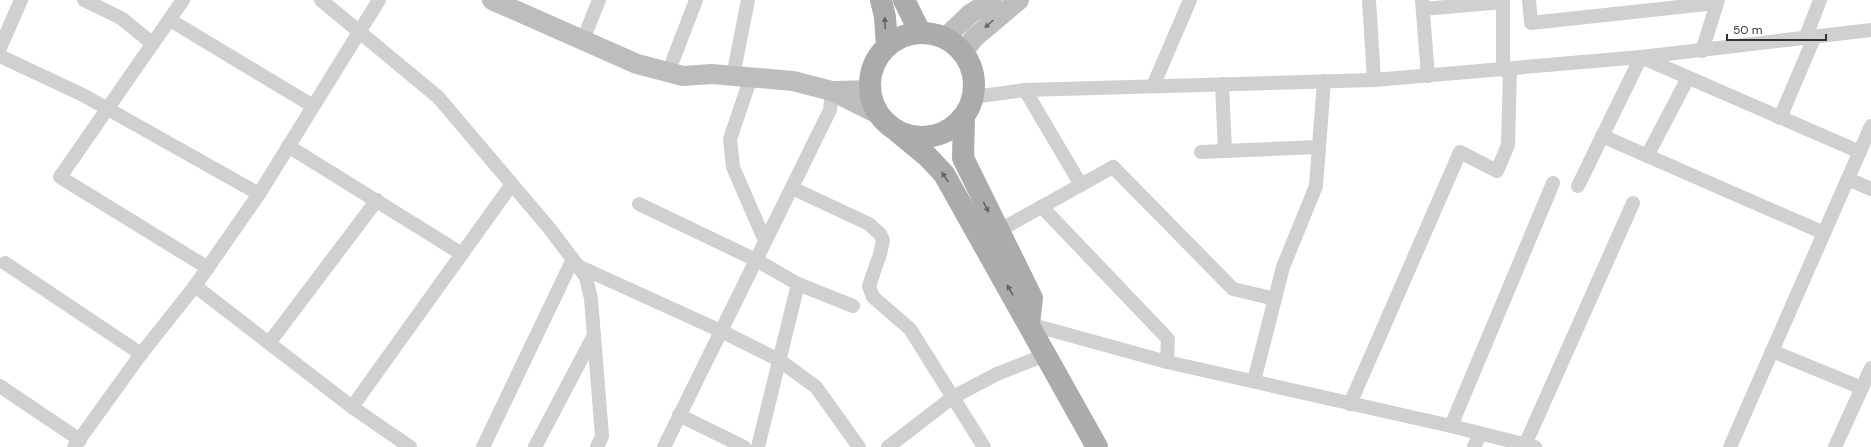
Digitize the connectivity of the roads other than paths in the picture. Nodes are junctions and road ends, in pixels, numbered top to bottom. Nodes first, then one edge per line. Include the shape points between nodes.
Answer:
1 (21, 0) edge
2 (84, 0) edge
3 (183, 0) edge
4 (321, 0) edge
5 (378, 0) edge
6 (494, 0) edge
7 (519, 0) edge
8 (599, 0) edge
9 (696, 0) edge
10 (748, 0) edge
11 (881, 0) edge
12 (904, 0) edge
13 (992, 0) edge
14 (1020, 0) edge
15 (1190, 0) edge
16 (1369, 0) edge
17 (1528, 0) edge
18 (1820, 0) edge
19 (1503, 1) edge
20 (1717, 2) edge
21 (1423, 5) edge
22 (170, 20) junction
23 (587, 30) junction
24 (1871, 30) edge
25 (359, 31) junction
26 (920, 32) junction
27 (945, 38) junction
28 (1810, 38) junction
29 (153, 44) junction
30 (887, 46) junction
31 (0, 48) edge
32 (1702, 50) junction
33 (963, 52) junction
34 (0, 56) edge
35 (1641, 58) junction
36 (673, 60) junction
37 (1506, 70) junction
38 (712, 74) junction
39 (742, 76) junction
40 (1428, 76) junction
41 (1688, 78) junction
42 (1374, 80) junction
43 (1324, 81) junction
44 (1222, 84) junction
45 (1152, 86) junction
46 (870, 90) junction
47 (1025, 90) junction
48 (832, 91) junction
49 (974, 97) junction
50 (313, 106) junction
51 (108, 109) junction
52 (878, 114) junction
53 (964, 118) junction
54 (1780, 118) junction
55 (1871, 126) edge
56 (899, 133) junction
57 (1602, 136) junction
58 (288, 146) junction
59 (1319, 147) junction
60 (1225, 151) junction
61 (1201, 152) dead end
62 (1860, 152) junction
63 (1648, 156) junction
64 (1848, 179) junction
65 (1554, 183) dead end
66 (512, 184) junction
67 (1081, 185) junction
68 (1578, 186) dead end
69 (792, 188) junction
70 (1871, 189) edge
71 (259, 194) junction
72 (377, 200) junction
73 (1634, 203) dead end
74 (639, 204) dead end
75 (1042, 207) junction
76 (998, 232) junction
77 (1824, 233) junction
78 (765, 241) junction
79 (462, 254) junction
80 (756, 260) junction
81 (5, 263) dead end
82 (575, 263) junction
83 (208, 268) junction
84 (798, 284) junction
85 (194, 286) junction
86 (1275, 299) junction
87 (853, 306) dead end
88 (1029, 324) junction
89 (721, 331) junction
90 (594, 335) junction
91 (269, 343) junction
92 (1772, 351) junction
93 (141, 354) junction
94 (1045, 355) junction
95 (779, 360) junction
96 (1167, 362) junction
97 (1871, 368) edge
98 (1254, 381) junction
99 (0, 386) edge
100 (1862, 388) junction
101 (952, 396) junction
102 (1350, 404) junction
103 (352, 407) junction
104 (679, 415) junction
105 (1451, 426) junction
106 (1480, 434) junction
107 (77, 443) edge
108 (1530, 446) edge
109 (410, 447) edge
110 (482, 447) edge
111 (535, 447) edge
112 (597, 447) edge
113 (664, 447) edge
114 (744, 447) edge
115 (758, 447) edge
116 (859, 447) edge
117 (888, 447) edge
118 (984, 447) edge
119 (1097, 447) edge
120 (1474, 447) edge
121 (1730, 447) edge
122 (1835, 447) edge

1 - 31 street
2 - 29 street via 121,18
3 - 22 street
4 - 25 street
5 - 25 street
6 - 38 main road via 637,64 683,76
7 - 23 main road
8 - 23 street
9 - 36 street
10 - 39 street
30 -> 11 main road
12 - 26 main road
13 - 27 main road via 970,14
14 -> 33 main road via 975,37
15 - 45 street
16 - 42 street
17 - 20 street via 1531,23
18 - 28 street
19 - 21 street
19 - 37 street
20 - 32 street
21 - 40 street
22 - 29 street
22 - 50 street
23 - 36 main road via 641,52
24 - 28 street
25 - 50 street
25 - 66 street via 438,97
26 - 27 main road
26 - 30 main road via 902,37
27 - 33 main road
28 - 32 street
28 - 54 street
29 - 51 street
30 - 46 main road via 876,59 871,74
32 - 35 street
33 - 49 main road via 971,66 975,81
34 - 51 street via 83,94
35 - 37 street
35 - 41 street
35 - 57 street
36 - 38 main road
37 - 40 street
37 - 102 street via 1508,145 1497,171 1460,152
38 - 39 main road
39 - 48 main road via 793,81
39 - 78 street via 730,139 733,167
40 - 42 street
41 - 54 street
41 - 63 street
42 - 43 street
43 - 44 street
43 - 59 street
44 - 45 street
44 - 60 street
45 - 47 street
46 - 48 main road
46 - 52 main road
47 - 49 street
47 - 67 street
48 - 52 main road
48 - 69 street via 830,110
49 - 53 main road
50 - 58 street
51 - 71 street
51 - 83 street via 60,177
52 - 56 main road via 887,125
53 - 56 main road via 951,130 934,137 916,138
53 -> 76 main road via 963,158
54 - 62 street
55 - 62 street
88 -> 56 main road via 944,174
57 - 63 street
57 - 68 street
58 - 71 street
58 - 72 street
59 - 60 street
59 - 86 street via 1316,186 1283,267
60 - 61 street
62 - 64 street
63 - 77 street
64 - 70 street
64 - 77 street
65 - 105 street
66 - 79 street
66 - 82 street
67 - 75 street
67 - 86 street via 1113,167 1232,289
69 - 78 street
69 - 101 street via 869,224 880,234 883,240 869,286 873,297 910,328
71 - 83 street
72 - 79 street
72 - 91 street
73 - 108 street
74 - 80 street
75 - 76 street
75 - 96 street via 1168,339
76 - 88 main road via 1032,298
77 - 92 street
78 - 80 street
79 - 103 street
80 - 84 street
80 - 89 street
81 - 93 street
82 - 89 street
82 - 90 street via 586,277
82 - 110 street
83 - 85 street
84 - 87 street
84 - 95 street
85 - 91 street
85 - 93 street
86 - 98 street
88 - 94 main road
88 - 96 street
89 - 95 street
89 - 104 street
90 - 111 street
90 - 112 street via 602,436
91 - 103 street
92 - 100 street
92 - 121 street
93 - 107 street
94 - 101 street
94 - 119 main road
95 - 115 street
95 - 116 street via 816,387
96 - 98 street
97 - 100 street
98 - 102 street
99 - 107 street
100 - 122 street
101 - 117 street
101 - 118 street
102 - 105 street
103 - 109 street
104 - 113 street
104 - 114 street
105 - 106 street
106 - 108 street
106 - 120 street

